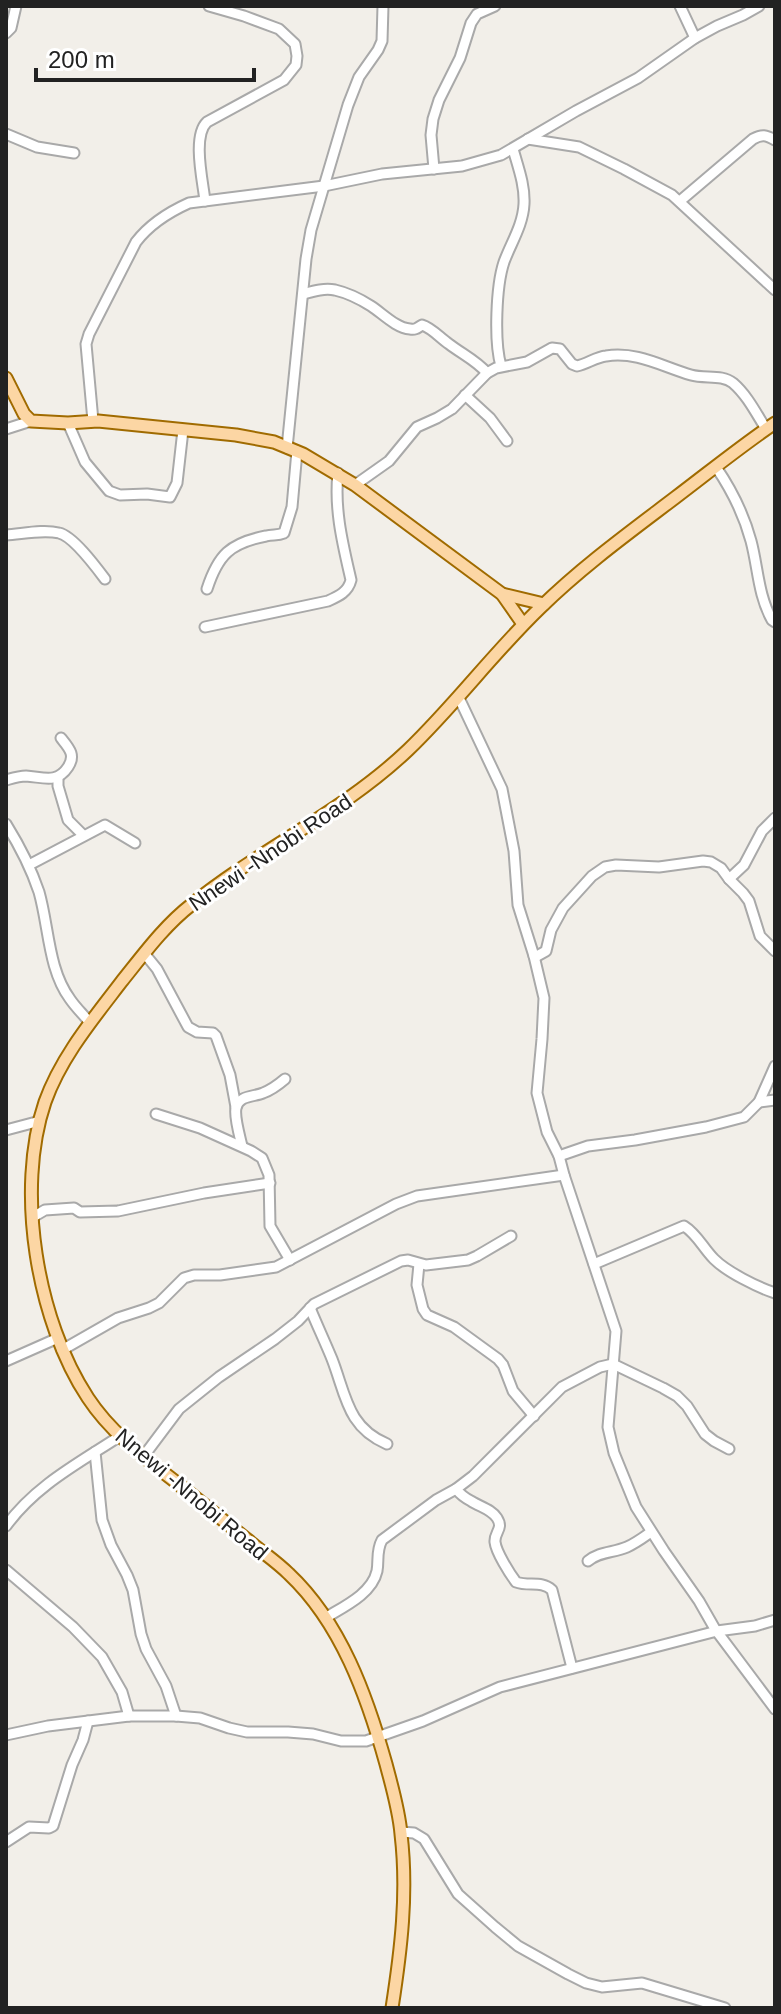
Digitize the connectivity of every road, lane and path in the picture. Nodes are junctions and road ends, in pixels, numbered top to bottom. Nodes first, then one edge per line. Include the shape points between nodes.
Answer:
1 (16, 6) edge
2 (209, 6) edge
3 (383, 6) edge
4 (495, 6) edge
5 (680, 6) edge
6 (759, 6) edge
7 (6, 33) edge
8 (695, 38) junction
9 (6, 134) edge
10 (528, 139) junction
11 (775, 140) edge
12 (513, 149) junction
13 (74, 153) dead end
14 (434, 169) junction
15 (324, 186) junction
16 (205, 201) junction
17 (680, 201) junction
18 (775, 290) edge
19 (303, 294) junction
20 (501, 366) junction
21 (487, 373) junction
22 (6, 378) edge
23 (465, 395) junction
24 (31, 421) junction
25 (93, 421) junction
26 (68, 423) junction
27 (771, 426) edge
28 (6, 429) edge
29 (183, 430) junction
30 (507, 441) dead end
31 (292, 450) junction
32 (716, 467) junction
33 (338, 473) junction
34 (355, 485) junction
35 (6, 535) edge
36 (105, 579) dead end
37 (207, 589) dead end
38 (502, 594) junction
39 (544, 604) junction
40 (775, 622) edge
41 (523, 624) junction
42 (205, 627) dead end
43 (459, 698) junction
44 (61, 738) dead end
45 (58, 777) junction
46 (6, 780) edge
47 (775, 818) edge
48 (6, 824) edge
49 (83, 835) junction
50 (135, 843) dead end
51 (29, 865) junction
52 (729, 879) junction
53 (775, 951) edge
54 (144, 953) junction
55 (534, 956) junction
56 (90, 1023) junction
57 (775, 1066) edge
58 (285, 1079) dead end
59 (775, 1100) edge
60 (759, 1102) junction
61 (236, 1107) junction
62 (156, 1114) dead end
63 (40, 1121) junction
64 (6, 1130) edge
65 (242, 1146) junction
66 (559, 1156) junction
67 (564, 1175) junction
68 (270, 1183) junction
69 (33, 1217) junction
70 (511, 1236) dead end
71 (290, 1260) junction
72 (419, 1264) junction
73 (594, 1264) junction
74 (775, 1293) edge
75 (310, 1308) junction
76 (60, 1344) junction
77 (6, 1361) edge
78 (613, 1364) junction
79 (534, 1416) junction
80 (120, 1436) junction
81 (387, 1444) dead end
82 (729, 1449) dead end
83 (95, 1452) junction
84 (143, 1457) junction
85 (456, 1489) junction
86 (6, 1526) edge
87 (651, 1532) junction
88 (588, 1561) dead end
89 (6, 1570) edge
90 (325, 1618) junction
91 (775, 1620) edge
92 (717, 1631) junction
93 (572, 1668) junction
94 (775, 1709) edge
95 (129, 1716) junction
96 (176, 1716) junction
97 (88, 1721) junction
98 (6, 1735) edge
99 (378, 1736) junction
100 (401, 1832) junction
101 (6, 1842) edge
102 (392, 2008) edge
103 (725, 2008) edge

1 - 7 street
2 - 16 street via 279,29 295,44 297,56 284,80 202,127
3 - 15 street via 382,41 359,77
4 - 14 street via 471,23 439,100 431,135
5 - 8 street
6 - 8 street
8 - 10 street via 638,78
9 - 13 street via 37,147
10 - 12 street
10 - 17 street via 579,147
11 - 17 street via 767,135 753,139
12 - 14 street via 481,162
12 - 20 street via 525,199 499,280
14 - 15 street
15 - 16 street
15 - 19 street via 311,230
16 - 25 street via 178,208 144,232 89,334
17 - 18 street
19 - 21 street via 336,290 404,327 426,325
19 - 31 street
20 - 21 street
20 - 27 street via 527,362 556,347 577,366 604,356 651,360 690,375 732,382
21 - 23 street
22 - 24 main road
23 - 30 street
23 - 34 street via 452,409 417,427 389,461
24 - 26 main road
24 - 28 street
25 - 26 main road
25 - 29 main road
26 - 29 street via 85,462 109,491 120,495 170,497 177,483
27 - 32 main road, Nnewi -Nnobi Road
29 - 31 main road via 274,442
31 - 33 main road
31 - 37 street via 292,507 284,533 248,541 223,554
32 - 39 main road, Nnewi -Nnobi Road
32 - 40 street via 737,503 763,599
33 - 34 main road
33 - 42 street via 339,526 349,587 328,601
34 - 38 main road
35 - 36 street via 62,534
38 - 39 main road
38 - 41 main road
39 - 41 main road, Nnewi -Nnobi Road
41 - 43 main road, Nnewi -Nnobi Road
43 - 54 main road, Nnewi -Nnobi Road via 372,782 227,877 184,910
43 - 55 street via 502,789 518,905
44 - 45 street via 71,750 72,762
45 - 46 street
45 - 49 street via 68,820
47 - 52 street
48 - 51 street
49 - 50 street via 108,825
49 - 51 street
51 - 56 street via 62,984
52 - 53 street via 749,901 760,936
52 - 55 street via 716,864 703,861 605,867 563,908 546,951
54 - 56 main road, Nnewi -Nnobi Road
54 - 61 street via 188,1027 216,1036
55 - 66 street via 544,998 537,1093
56 - 63 main road, Nnewi -Nnobi Road via 65,1059
57 - 60 street
58 - 61 street
59 - 60 street
60 - 66 street via 744,1117 728,1122 588,1146
61 - 65 street
62 - 65 street
63 - 64 street
63 - 69 main road, Nnewi -Nnobi Road via 31,1173
65 - 68 street via 262,1158
66 - 67 street
67 - 71 street via 417,1196
67 - 73 street
68 - 69 street via 118,1211 45,1210
68 - 71 street via 270,1226
69 - 76 main road, Nnewi -Nnobi Road via 40,1280
70 - 72 street via 468,1260
71 - 76 street via 276,1267 184,1278 159,1303
72 - 75 street via 401,1261
72 - 79 street via 417,1285 427,1315 454,1327 498,1359 513,1391
73 - 74 street via 684,1226 718,1263
73 - 78 street via 616,1331
75 - 81 street via 356,1420
75 - 84 street via 179,1409
76 - 77 street
76 - 80 main road, Nnewi -Nnobi Road via 91,1402
78 - 79 street via 562,1387
78 - 82 street via 677,1396 705,1434
78 - 87 street via 608,1427 636,1507
79 - 85 street
80 - 83 street
80 - 84 main road, Nnewi -Nnobi Road
83 - 86 street via 43,1486
83 - 96 street via 102,1520 133,1590 146,1649
84 - 90 main road, Nnewi -Nnobi Road via 289,1574
85 - 90 street via 382,1540 372,1583
85 - 93 street via 495,1515 501,1528 495,1545 516,1582 541,1583 552,1590
87 - 88 street
87 - 92 street
89 - 95 street via 102,1657
90 - 99 main road, Nnewi -Nnobi Road via 355,1673
91 - 92 street
92 - 93 street
92 - 94 street
93 - 99 street via 500,1687
95 - 96 street
95 - 97 street
96 - 99 street via 247,1732 301,1733 341,1741
97 - 98 street
97 - 101 street via 53,1826 29,1827
99 - 100 main road, Nnewi -Nnobi Road
100 - 102 main road, Nnewi -Nnobi Road via 404,1926
100 - 103 street via 424,1839 458,1894 539,1958 586,1983 642,1983

